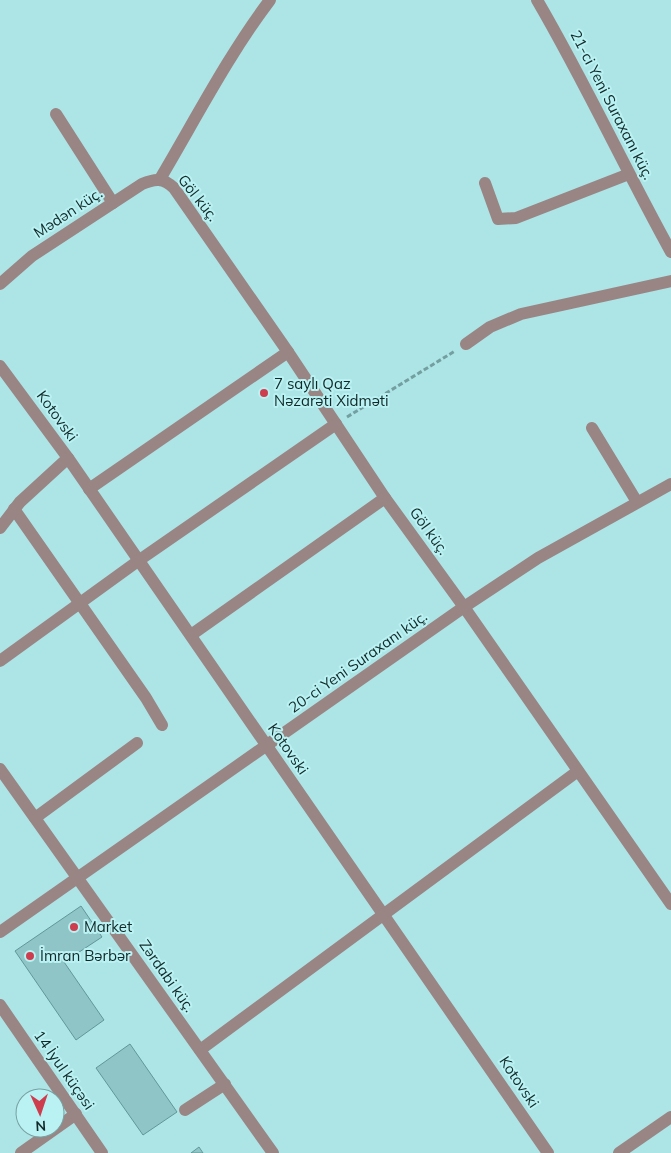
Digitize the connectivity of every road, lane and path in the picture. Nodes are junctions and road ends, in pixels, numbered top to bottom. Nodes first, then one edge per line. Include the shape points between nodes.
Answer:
1 (270, 0) edge
2 (537, 0) edge
3 (56, 114) dead end
4 (629, 174) junction
5 (160, 179) junction
6 (484, 183) dead end
7 (113, 203) junction
8 (671, 252) edge
9 (671, 281) edge
10 (0, 284) edge
11 (466, 344) joint
12 (288, 352) junction
13 (0, 366) edge
14 (336, 424) junction
15 (592, 428) dead end
16 (68, 458) junction
17 (89, 489) junction
18 (669, 489) edge
19 (386, 498) junction
20 (637, 502) junction
21 (14, 509) junction
22 (0, 528) edge
23 (138, 561) junction
24 (80, 603) junction
25 (464, 608) junction
26 (191, 635) junction
27 (0, 661) edge
28 (162, 725) dead end
29 (137, 743) dead end
30 (266, 746) junction
31 (0, 769) edge
32 (578, 771) junction
33 (35, 818) junction
34 (77, 877) junction
35 (671, 904) edge
36 (384, 915) junction
37 (0, 932) edge
38 (0, 1005) edge
39 (200, 1050) junction
40 (224, 1084) junction
41 (185, 1110) dead end
42 (76, 1114) junction
43 (671, 1118) edge
44 (21, 1153) edge
45 (102, 1153) edge
46 (273, 1153) edge
47 (548, 1153) edge
48 (619, 1153) edge

1 - 5 street
2 - 4 street, 21-ci Yeni Suraxanı küç.
3 - 7 street
4 - 6 street via 516,218 498,219
4 - 8 street, 21-ci Yeni Suraxanı küç.
5 - 7 street, Mədən küç. via 142,184
5 - 12 street, Göl küç. via 174,188
7 - 10 street, Mədən küç. via 32,256
9 - 11 street via 521,314 490,327
11 - 14 path
12 - 14 street, Göl küç.
12 - 17 street
13 - 16 street, Kotovski
14 - 19 street, Göl küç.
14 - 23 street
15 - 20 street
16 - 17 street, Kotovski
16 - 21 street
17 - 23 street, Kotovski
18 - 20 street, 20-ci Yeni Suraxanı küç.
19 - 25 street, Göl küç.
19 - 26 street
20 - 25 street, 20-ci Yeni Suraxanı küç. via 538,558
21 - 22 street
21 - 24 street
23 - 24 street
23 - 26 street, Kotovski
24 - 27 street
24 - 28 street
25 - 30 street, 20-ci Yeni Suraxanı küç.
25 - 32 street, Göl küç.
26 - 30 street, Kotovski
29 - 33 street
30 - 34 street, 20-ci Yeni Suraxanı küç.
30 - 36 street, Kotovski
31 - 33 street, Zərdabi küç.
32 - 35 street, Göl küç.
32 - 36 street
33 - 34 street, Zərdabi küç.
34 - 37 street, 20-ci Yeni Suraxanı küç.
34 - 39 street, Zərdabi küç.
36 - 39 street
36 - 47 street, Kotovski
38 - 42 street, 14 İyul küçəsi
39 - 40 street, Zərdabi küç.
40 - 41 street
40 - 46 street, Zərdabi küç.
42 - 44 street
42 - 45 street, 14 İyul küçəsi
43 - 48 street

